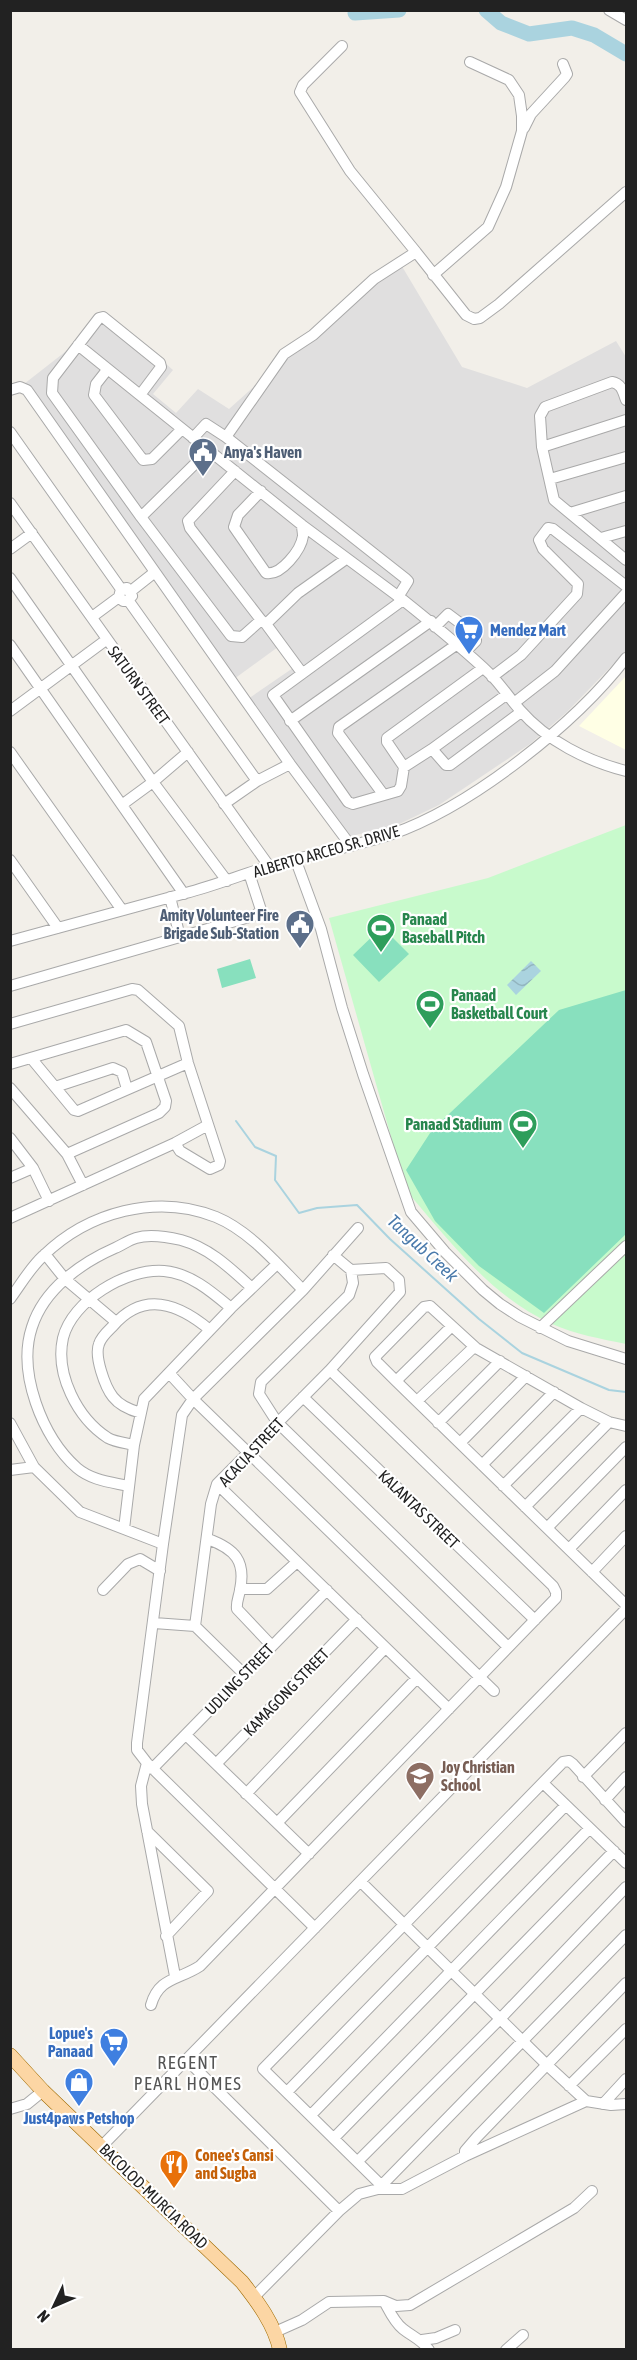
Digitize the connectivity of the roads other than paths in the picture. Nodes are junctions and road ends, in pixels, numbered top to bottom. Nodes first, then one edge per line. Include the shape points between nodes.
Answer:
1 (609, 10) edge
2 (627, 20) edge
3 (342, 46) dead end
4 (470, 62) dead end
5 (562, 64) dead end
6 (522, 131) junction
7 (627, 192) edge
8 (416, 252) junction
9 (433, 275) junction
10 (78, 345) junction
11 (107, 370) junction
12 (10, 390) edge
13 (140, 395) junction
14 (627, 400) edge
15 (627, 420) edge
16 (182, 430) junction
17 (10, 432) edge
18 (226, 437) junction
19 (193, 438) junction
20 (542, 447) junction
21 (208, 451) junction
22 (627, 457) edge
23 (235, 471) junction
24 (550, 479) junction
25 (261, 491) junction
26 (627, 496) edge
27 (10, 502) edge
28 (570, 513) junction
29 (141, 517) junction
30 (302, 525) junction
31 (627, 531) edge
32 (32, 533) junction
33 (602, 538) junction
34 (10, 549) edge
35 (346, 559) junction
36 (627, 560) edge
37 (155, 572) junction
38 (10, 578) edge
39 (627, 586) edge
40 (627, 593) edge
41 (125, 594) junction
42 (401, 598) junction
43 (92, 618) junction
44 (263, 622) junction
45 (433, 624) junction
46 (106, 640) junction
47 (10, 645) edge
48 (461, 648) junction
49 (627, 658) edge
50 (72, 664) junction
51 (483, 668) junction
52 (302, 673) junction
53 (492, 677) junction
54 (40, 687) junction
55 (514, 703) junction
56 (10, 711) edge
57 (290, 721) junction
58 (548, 737) junction
59 (432, 748) junction
60 (10, 752) edge
61 (188, 752) junction
62 (290, 764) junction
63 (404, 767) junction
64 (627, 771) edge
65 (257, 781) junction
66 (153, 782) junction
67 (383, 794) junction
68 (123, 804) junction
69 (224, 804) junction
70 (351, 846) junction
71 (10, 860) edge
72 (296, 861) junction
73 (269, 867) junction
74 (249, 873) junction
75 (227, 881) junction
76 (184, 894) junction
77 (170, 897) junction
78 (122, 910) junction
79 (58, 928) junction
80 (180, 937) junction
81 (10, 941) edge
82 (10, 986) edge
83 (10, 1024) edge
84 (31, 1058) junction
85 (188, 1063) junction
86 (10, 1064) edge
87 (159, 1076) junction
88 (55, 1087) junction
89 (10, 1088) edge
90 (127, 1089) junction
91 (208, 1125) junction
92 (10, 1138) edge
93 (175, 1143) junction
94 (67, 1154) junction
95 (33, 1168) junction
96 (10, 1178) edge
97 (83, 1185) junction
98 (49, 1201) junction
99 (10, 1218) edge
100 (358, 1228) dead end
101 (627, 1246) edge
102 (45, 1254) junction
103 (333, 1255) junction
104 (277, 1264) junction
105 (351, 1270) junction
106 (65, 1279) junction
107 (252, 1288) junction
108 (303, 1290) junction
109 (13, 1292) edge
110 (90, 1299) junction
111 (231, 1308) junction
112 (116, 1322) junction
113 (452, 1326) junction
114 (540, 1328) junction
115 (210, 1330) junction
116 (474, 1347) junction
117 (627, 1359) edge
118 (501, 1361) junction
119 (330, 1370) junction
120 (169, 1373) junction
121 (526, 1376) junction
122 (396, 1381) junction
123 (554, 1392) junction
124 (303, 1397) junction
125 (193, 1399) junction
126 (417, 1401) junction
127 (581, 1407) junction
128 (141, 1413) junction
129 (277, 1422) junction
130 (609, 1422) junction
131 (10, 1423) edge
132 (438, 1423) junction
133 (627, 1426) edge
134 (460, 1443) junction
135 (134, 1446) junction
136 (627, 1447) edge
137 (249, 1454) junction
138 (482, 1465) junction
139 (34, 1467) junction
140 (10, 1470) edge
141 (217, 1484) junction
142 (128, 1486) junction
143 (503, 1486) junction
144 (627, 1490) edge
145 (525, 1507) junction
146 (547, 1528) junction
147 (124, 1529) junction
148 (627, 1536) edge
149 (208, 1539) junction
150 (163, 1544) junction
151 (569, 1549) junction
152 (297, 1562) junction
153 (160, 1571) junction
154 (592, 1572) junction
155 (240, 1589) junction
156 (103, 1590) dead end
157 (327, 1590) junction
158 (627, 1607) edge
159 (357, 1619) junction
160 (535, 1620) junction
161 (154, 1623) junction
162 (195, 1626) junction
163 (272, 1646) junction
164 (508, 1647) junction
165 (385, 1648) junction
166 (244, 1674) junction
167 (479, 1677) junction
168 (417, 1678) junction
169 (494, 1691) dead end
170 (449, 1708) junction
171 (627, 1733) edge
172 (186, 1735) junction
173 (216, 1764) junction
174 (149, 1766) junction
175 (584, 1778) junction
176 (627, 1778) edge
177 (543, 1782) junction
178 (246, 1794) junction
179 (604, 1800) junction
180 (566, 1806) junction
181 (627, 1822) edge
182 (277, 1823) junction
183 (589, 1829) junction
184 (147, 1831) junction
185 (614, 1851) junction
186 (309, 1854) junction
187 (627, 1863) edge
188 (361, 1882) junction
189 (627, 1887) edge
190 (276, 1888) junction
191 (403, 1924) junction
192 (315, 1928) junction
193 (627, 1935) edge
194 (166, 1936) junction
195 (426, 1948) junction
196 (451, 1971) junction
197 (175, 1976) junction
198 (627, 1983) edge
199 (475, 1995) junction
200 (151, 2005) dead end
201 (500, 2019) junction
202 (627, 2029) edge
203 (523, 2041) junction
204 (10, 2055) edge
205 (188, 2060) junction
206 (547, 2065) junction
207 (627, 2079) edge
208 (569, 2086) junction
209 (43, 2091) junction
210 (287, 2092) junction
211 (586, 2101) junction
212 (603, 2104) junction
213 (627, 2104) edge
214 (10, 2109) edge
215 (311, 2115) junction
216 (334, 2138) junction
217 (102, 2146) junction
218 (465, 2156) junction
219 (358, 2161) junction
220 (384, 2187) junction
221 (592, 2191) dead end
222 (339, 2211) junction
223 (254, 2297) junction
224 (384, 2301) junction
225 (455, 2330) dead end
226 (274, 2332) junction
227 (524, 2335) dead end
228 (422, 2340) junction
229 (280, 2349) edge
230 (429, 2349) edge
231 (506, 2349) edge

1 - 2 street
3 - 8 street via 300,92 350,171
4 - 6 street via 509,80 519,95
5 - 6 street via 567,74 531,114
6 - 9 street via 506,187 488,227
7 - 9 street via 480,318 474,320 466,315
8 - 9 street
8 - 18 street via 374,279 313,335 284,354
10 - 11 street
10 - 13 street via 103,317 160,363
10 - 29 street via 53,378 52,393
11 - 13 street
11 - 16 street via 96,384 94,395 143,460 152,459
12 - 37 street via 27,390
13 - 16 street
14 - 20 street via 622,388 612,382 545,407 540,416
15 - 20 street
16 - 19 street
17 - 41 street
18 - 19 street via 206,424
18 - 42 street via 406,579
19 - 21 street
20 - 24 street
21 - 23 street
21 - 29 street
22 - 24 street
23 - 25 street
23 - 44 street via 188,521
24 - 28 street via 554,500
25 - 30 street
25 - 30 street via 238,515 234,527 266,573 277,572 298,549
26 - 28 street
27 - 32 street, SATURN STREET
28 - 33 street
29 - 44 street via 231,636 242,637
30 - 35 street
31 - 33 street
32 - 34 street
32 - 43 street, SATURN STREET
33 - 36 street
35 - 42 street
35 - 44 street
37 - 41 street
37 - 62 street
38 - 50 street
39 - 53 street via 548,528 539,540 578,584 577,594 521,655
40 - 55 street via 555,671
41 - 43 street
41 - 65 street
42 - 45 street
42 - 52 street
43 - 46 street, SATURN STREET
44 - 52 street
45 - 48 street
45 - 48 street via 448,614 469,628 476,641
45 - 57 street
46 - 50 street
46 - 61 street, SATURN STREET
47 - 54 street
48 - 51 street
48 - 67 street via 339,727 338,733
49 - 58 street, ALBERTO ARCEO SR. DRIVE via 609,681
50 - 54 street
50 - 66 street
51 - 53 street
51 - 63 street via 387,738
52 - 57 street via 273,695
53 - 55 street
54 - 56 street
54 - 68 street
55 - 58 street
55 - 59 street
55 - 59 street via 450,765 442,762
57 - 67 street via 348,802 353,804
58 - 64 street via 585,757
58 - 70 street, ALBERTO ARCEO SR. DRIVE via 498,776 438,813 393,834
59 - 63 street
60 - 78 street
61 - 66 street
61 - 69 street, SATURN STREET
62 - 65 street
62 - 70 street
63 - 67 street via 400,789
65 - 69 street
66 - 68 street
66 - 75 street
68 - 76 street
69 - 73 street, SATURN STREET
70 - 72 street, ALBERTO ARCEO SR. DRIVE
71 - 79 street
72 - 73 street, ALBERTO ARCEO SR. DRIVE
72 - 114 street via 411,1212 483,1290
73 - 74 street, ALBERTO ARCEO SR. DRIVE
74 - 75 street, ALBERTO ARCEO SR. DRIVE
74 - 80 street via 260,912
75 - 76 street, ALBERTO ARCEO SR. DRIVE
76 - 77 street, ALBERTO ARCEO SR. DRIVE
77 - 78 street, ALBERTO ARCEO SR. DRIVE
77 - 80 street
78 - 79 street, ALBERTO ARCEO SR. DRIVE
79 - 81 street, ALBERTO ARCEO SR. DRIVE
80 - 82 street
83 - 85 street via 138,990 179,1026
84 - 86 street
84 - 87 street via 126,1030 146,1042
84 - 88 street
85 - 87 street
85 - 91 street
87 - 90 street
87 - 94 street via 166,1101 159,1113
88 - 90 street via 78,1111
88 - 90 street via 113,1068 122,1072
89 - 94 street
91 - 93 street
91 - 93 street via 220,1161 216,1167 210,1169 194,1160
92 - 95 street
93 - 97 street
94 - 97 street
95 - 96 street
95 - 98 street
97 - 98 street
98 - 99 street
100 - 103 street
101 - 114 street
102 - 104 street via 78,1228 125,1210 150,1207 186,1209 217,1217
102 - 106 street
102 - 109 street
103 - 105 street
103 - 108 street
104 - 107 street
104 - 108 street
105 - 119 street, ACACIA STREET via 386,1268 399,1280 401,1289
105 - 129 street via 353,1284 349,1295 261,1382 260,1394
106 - 107 street via 91,1259 136,1238 161,1237 182,1241 223,1261
106 - 110 street
106 - 142 street via 45,1301 32,1325 26,1352 36,1404 48,1430 78,1469 99,1480
107 - 111 street
108 - 125 street
110 - 111 street via 130,1276 164,1271 199,1284
110 - 112 street
110 - 135 street via 72,1319 63,1339 65,1382 89,1421 109,1438
111 - 115 street
112 - 115 street via 124,1314 155,1303 191,1314
112 - 128 street via 98,1346 100,1364 114,1398 126,1409
113 - 116 street
113 - 122 street
113 - 122 street via 430,1305 424,1307 375,1357
114 - 117 street
115 - 120 street
116 - 118 street
116 - 126 street
118 - 121 street
118 - 132 street
119 - 124 street, ACACIA STREET
119 - 160 street via 553,1586 556,1598
120 - 125 street
120 - 128 street via 144,1399
121 - 123 street
121 - 134 street
122 - 126 street
123 - 127 street
123 - 138 street
124 - 129 street, ACACIA STREET
124 - 160 street, KALANTAS STREET
125 - 137 street
125 - 150 street via 182,1415
126 - 132 street
127 - 130 street
127 - 143 street
128 - 135 street
129 - 137 street, ACACIA STREET
129 - 164 street
130 - 133 street
130 - 145 street
131 - 139 street
132 - 134 street
134 - 138 street
135 - 142 street
136 - 146 street
137 - 141 street, ACACIA STREET
137 - 167 street
138 - 143 street
139 - 140 street
139 - 147 street via 80,1512
141 - 149 street, ACACIA STREET
141 - 152 street
142 - 147 street
143 - 145 street
144 - 151 street
145 - 146 street
146 - 151 street
147 - 150 street
148 - 154 street
149 - 155 street via 224,1545 236,1556 241,1566
149 - 162 street, ACACIA STREET
150 - 153 street
151 - 154 street
152 - 155 street via 267,1589
152 - 157 street
153 - 156 street via 140,1559 132,1561
153 - 161 street
154 - 158 street
155 - 163 street via 237,1609
157 - 159 street
157 - 163 street, UDLING STREET
158 - 188 street
159 - 165 street
159 - 173 street, KAMAGONG STREET
160 - 164 street
161 - 162 street
161 - 174 street via 137,1743 137,1750
162 - 166 street
163 - 166 street, UDLING STREET
164 - 167 street
165 - 168 street
165 - 178 street
166 - 172 street, UDLING STREET
167 - 169 street
167 - 170 street
168 - 170 street
168 - 182 street
170 - 186 street
171 - 175 street
172 - 173 street
172 - 174 street, UDLING STREET
173 - 178 street
174 - 184 street via 141,1786
174 - 190 street
175 - 177 street via 566,1761
175 - 179 street
176 - 179 street
177 - 180 street
177 - 191 street
178 - 182 street
179 - 181 street
180 - 183 street
180 - 195 street
182 - 186 street
183 - 185 street
183 - 196 street
184 - 194 street
184 - 194 street via 208,1892
185 - 187 street
185 - 199 street
186 - 190 street
188 - 191 street
188 - 192 street
189 - 201 street
190 - 192 street
190 - 197 street via 200,1966
191 - 195 street
191 - 210 street via 263,2069
192 - 205 street
193 - 203 street
194 - 197 street
195 - 196 street
195 - 210 street
196 - 199 street
196 - 215 street
197 - 200 street via 154,1994
198 - 206 street
199 - 201 street
199 - 216 street
201 - 203 street
201 - 219 street
202 - 208 street
203 - 206 street
203 - 220 street
204 - 209 main road, BACOLOD-MURCIA ROAD
205 - 217 street
205 - 222 street
206 - 208 street
206 - 218 street via 477,2137
207 - 212 street
208 - 211 street
209 - 214 street via 27,2104
209 - 217 main road, BACOLOD-MURCIA ROAD
210 - 215 street
211 - 212 street
211 - 218 street
212 - 213 street
215 - 216 street
216 - 219 street
217 - 223 main road, BACOLOD-MURCIA ROAD
218 - 220 street via 402,2188
219 - 220 street
220 - 222 street via 359,2194
221 - 224 street via 574,2208 410,2305 396,2306
222 - 223 street
223 - 226 main road, BACOLOD-MURCIA ROAD
224 - 226 street via 329,2302
224 - 228 street via 396,2323
225 - 228 street
226 - 229 main road, BACOLOD-MURCIA ROAD
227 - 231 street
228 - 230 street

